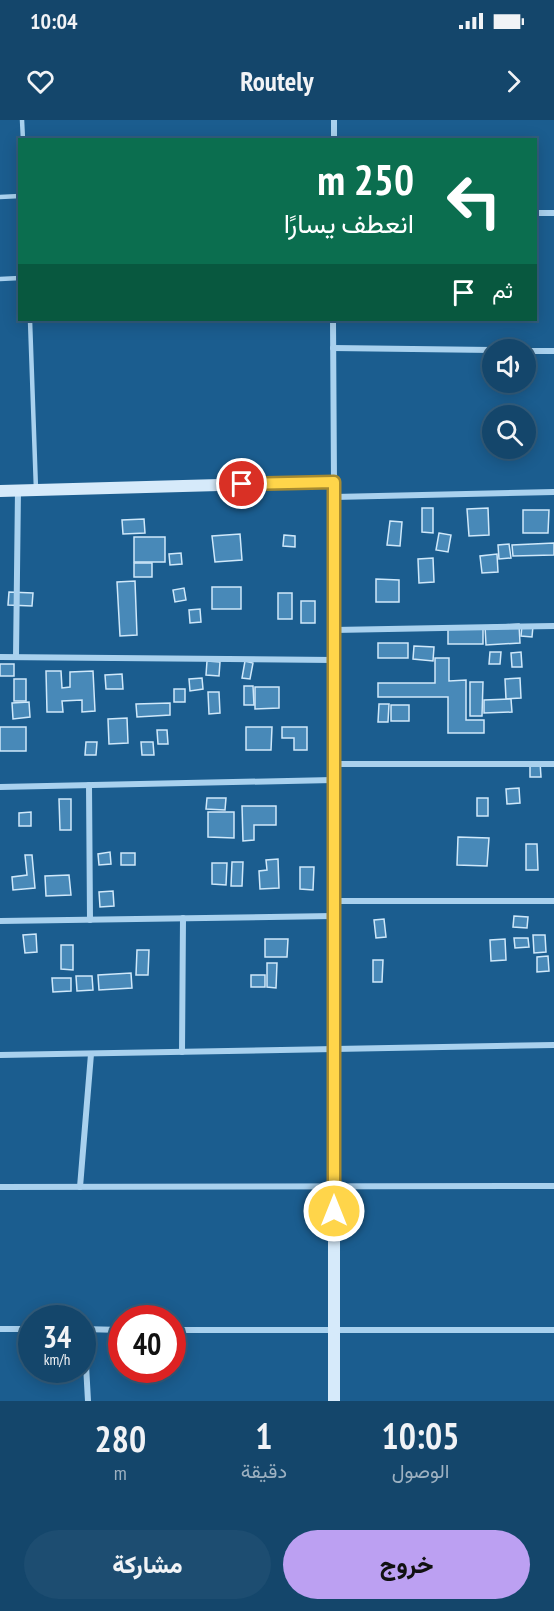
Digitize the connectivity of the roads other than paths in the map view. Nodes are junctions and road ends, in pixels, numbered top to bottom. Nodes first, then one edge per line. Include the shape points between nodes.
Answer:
1 (22, 120) edge
2 (334, 120) edge
3 (23, 138) edge
4 (334, 138) edge
5 (18, 196) edge
6 (0, 197) edge
7 (537, 213) edge
8 (554, 213) edge
9 (18, 278) edge
10 (0, 279) edge
11 (30, 321) edge
12 (333, 321) edge
13 (333, 348) junction
14 (482, 350) edge
15 (536, 351) edge
16 (554, 351) edge
17 (334, 482) junction
18 (0, 490) edge
19 (18, 490) junction
20 (36, 490) junction
21 (554, 492) edge
22 (333, 497) junction
23 (554, 626) edge
24 (333, 630) junction
25 (0, 657) edge
26 (16, 657) junction
27 (333, 660) junction
28 (333, 764) junction
29 (554, 764) edge
30 (333, 780) junction
31 (89, 785) junction
32 (0, 787) edge
33 (333, 901) junction
34 (554, 901) edge
35 (333, 916) junction
36 (183, 918) junction
37 (90, 920) junction
38 (0, 921) edge
39 (554, 1046) edge
40 (333, 1050) junction
41 (182, 1053) junction
42 (91, 1054) junction
43 (0, 1055) edge
44 (554, 1186) edge
45 (0, 1187) edge
46 (80, 1187) junction
47 (334, 1187) junction
48 (0, 1329) edge
49 (18, 1329) edge
50 (186, 1330) edge
51 (333, 1330) junction
52 (554, 1330) edge
53 (87, 1383) edge
54 (88, 1401) edge
55 (334, 1401) edge

1 - 3 lane
2 - 4 street
5 - 6 lane
7 - 8 street
9 - 10 lane
11 - 20 lane
12 - 13 street
13 - 14 street
13 - 17 street
15 - 16 street
17 - 20 street
17 - 22 street
18 - 19 street
19 - 20 street
19 - 26 street
21 - 22 street
22 - 24 street
23 - 24 street
24 - 27 street
25 - 26 street
26 - 27 street
27 - 28 street
28 - 29 street
28 - 30 street
30 - 31 street
30 - 33 street
31 - 32 street
31 - 37 street
33 - 34 street
33 - 35 street
35 - 36 street
35 - 40 street
36 - 37 street
36 - 41 street
37 - 38 street
39 - 40 street
40 - 41 street
40 - 47 street
41 - 42 street
42 - 43 street
42 - 46 street
44 - 47 street
45 - 46 street
46 - 47 street
47 - 51 street
48 - 49 street
50 - 51 street
51 - 52 street
51 - 55 street
53 - 54 street

